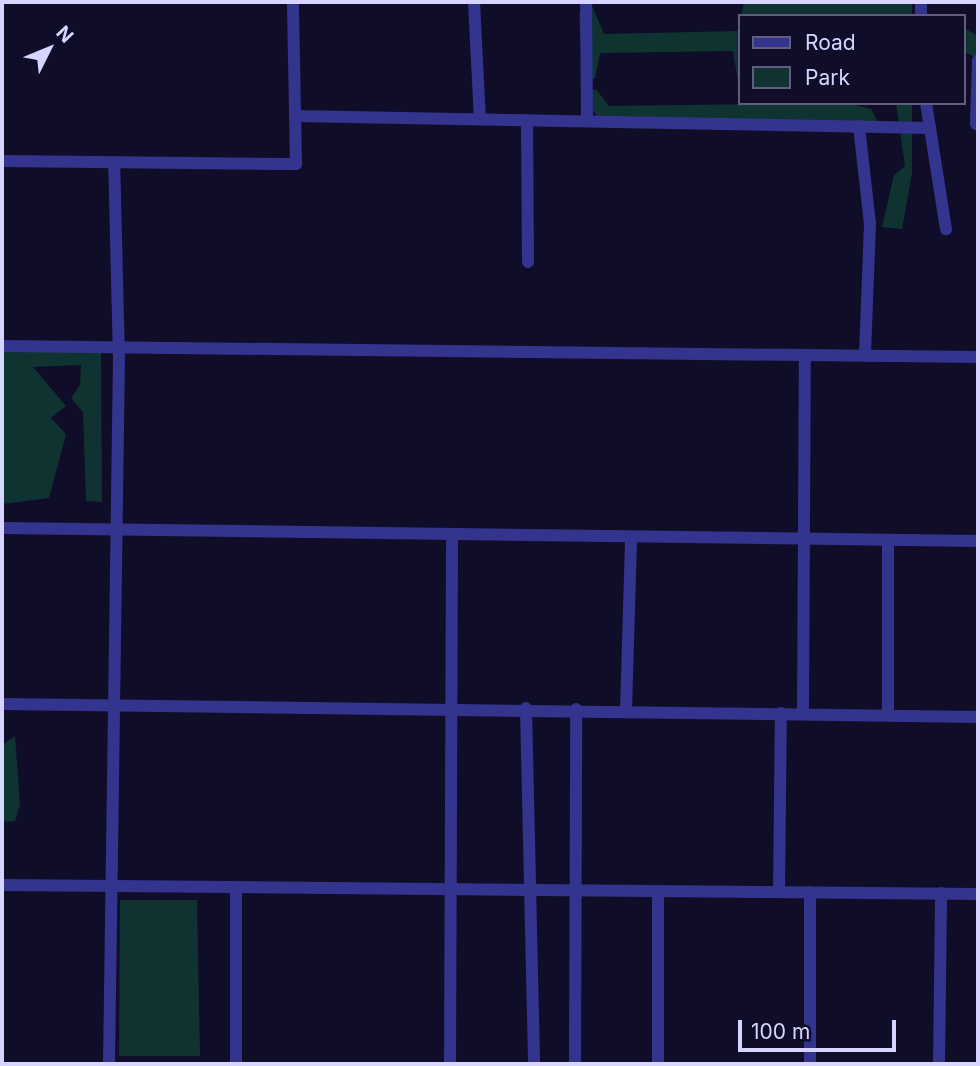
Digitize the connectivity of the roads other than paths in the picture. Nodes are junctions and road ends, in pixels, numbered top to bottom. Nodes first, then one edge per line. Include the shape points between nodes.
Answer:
1 (293, 2) edge
2 (474, 2) edge
3 (586, 2) edge
4 (978, 60) edge
5 (926, 105) edge
6 (295, 116) junction
7 (480, 119) junction
8 (527, 120) junction
9 (587, 121) junction
10 (976, 124) dead end
11 (859, 127) junction
12 (930, 128) junction
13 (2, 161) edge
14 (114, 162) junction
15 (946, 229) dead end
16 (528, 262) dead end
17 (2, 346) edge
18 (118, 347) junction
19 (806, 355) junction
20 (865, 356) junction
21 (978, 357) edge
22 (2, 528) edge
23 (115, 530) junction
24 (452, 534) junction
25 (631, 537) junction
26 (805, 539) junction
27 (888, 540) junction
28 (978, 541) edge
29 (113, 701) junction
30 (2, 704) edge
31 (451, 707) junction
32 (526, 708) junction
33 (576, 709) junction
34 (626, 710) junction
35 (781, 713) junction
36 (803, 713) junction
37 (888, 715) junction
38 (978, 717) edge
39 (2, 885) edge
40 (112, 886) junction
41 (236, 887) junction
42 (451, 889) junction
43 (530, 890) junction
44 (575, 890) junction
45 (658, 891) junction
46 (779, 892) junction
47 (810, 892) junction
48 (941, 893) junction
49 (978, 894) edge
50 (109, 1064) edge
51 (236, 1064) edge
52 (450, 1064) edge
53 (534, 1064) edge
54 (575, 1064) edge
55 (657, 1064) edge
56 (810, 1064) edge
57 (939, 1064) edge

1 - 6 street
2 - 7 street
3 - 9 street
4 - 10 street
5 - 12 street
6 - 7 street
6 - 14 street via 296,164
7 - 8 street
8 - 9 street
8 - 16 street
9 - 11 street
11 - 12 street
11 - 20 street via 870,224
12 - 15 street
13 - 14 street
14 - 18 street
17 - 18 street
18 - 19 street
18 - 23 street
19 - 20 street
19 - 26 street
20 - 21 street
22 - 23 street
23 - 24 street
23 - 29 street
24 - 25 street
24 - 31 street
25 - 26 street
25 - 34 street
26 - 27 street
26 - 36 street
27 - 28 street
27 - 37 street
29 - 30 street
29 - 31 street
29 - 40 street
31 - 32 street
31 - 42 street
32 - 33 street
32 - 43 street
33 - 34 street
33 - 44 street
34 - 35 street
35 - 36 street
35 - 46 street
36 - 37 street
37 - 38 street
39 - 40 street
40 - 41 street
40 - 50 street
41 - 42 street
41 - 51 street
42 - 43 street
42 - 52 street
43 - 44 street
43 - 53 street
44 - 45 street
44 - 54 street
45 - 46 street
45 - 55 street
46 - 47 street
47 - 48 street
47 - 56 street
48 - 49 street
48 - 57 street

